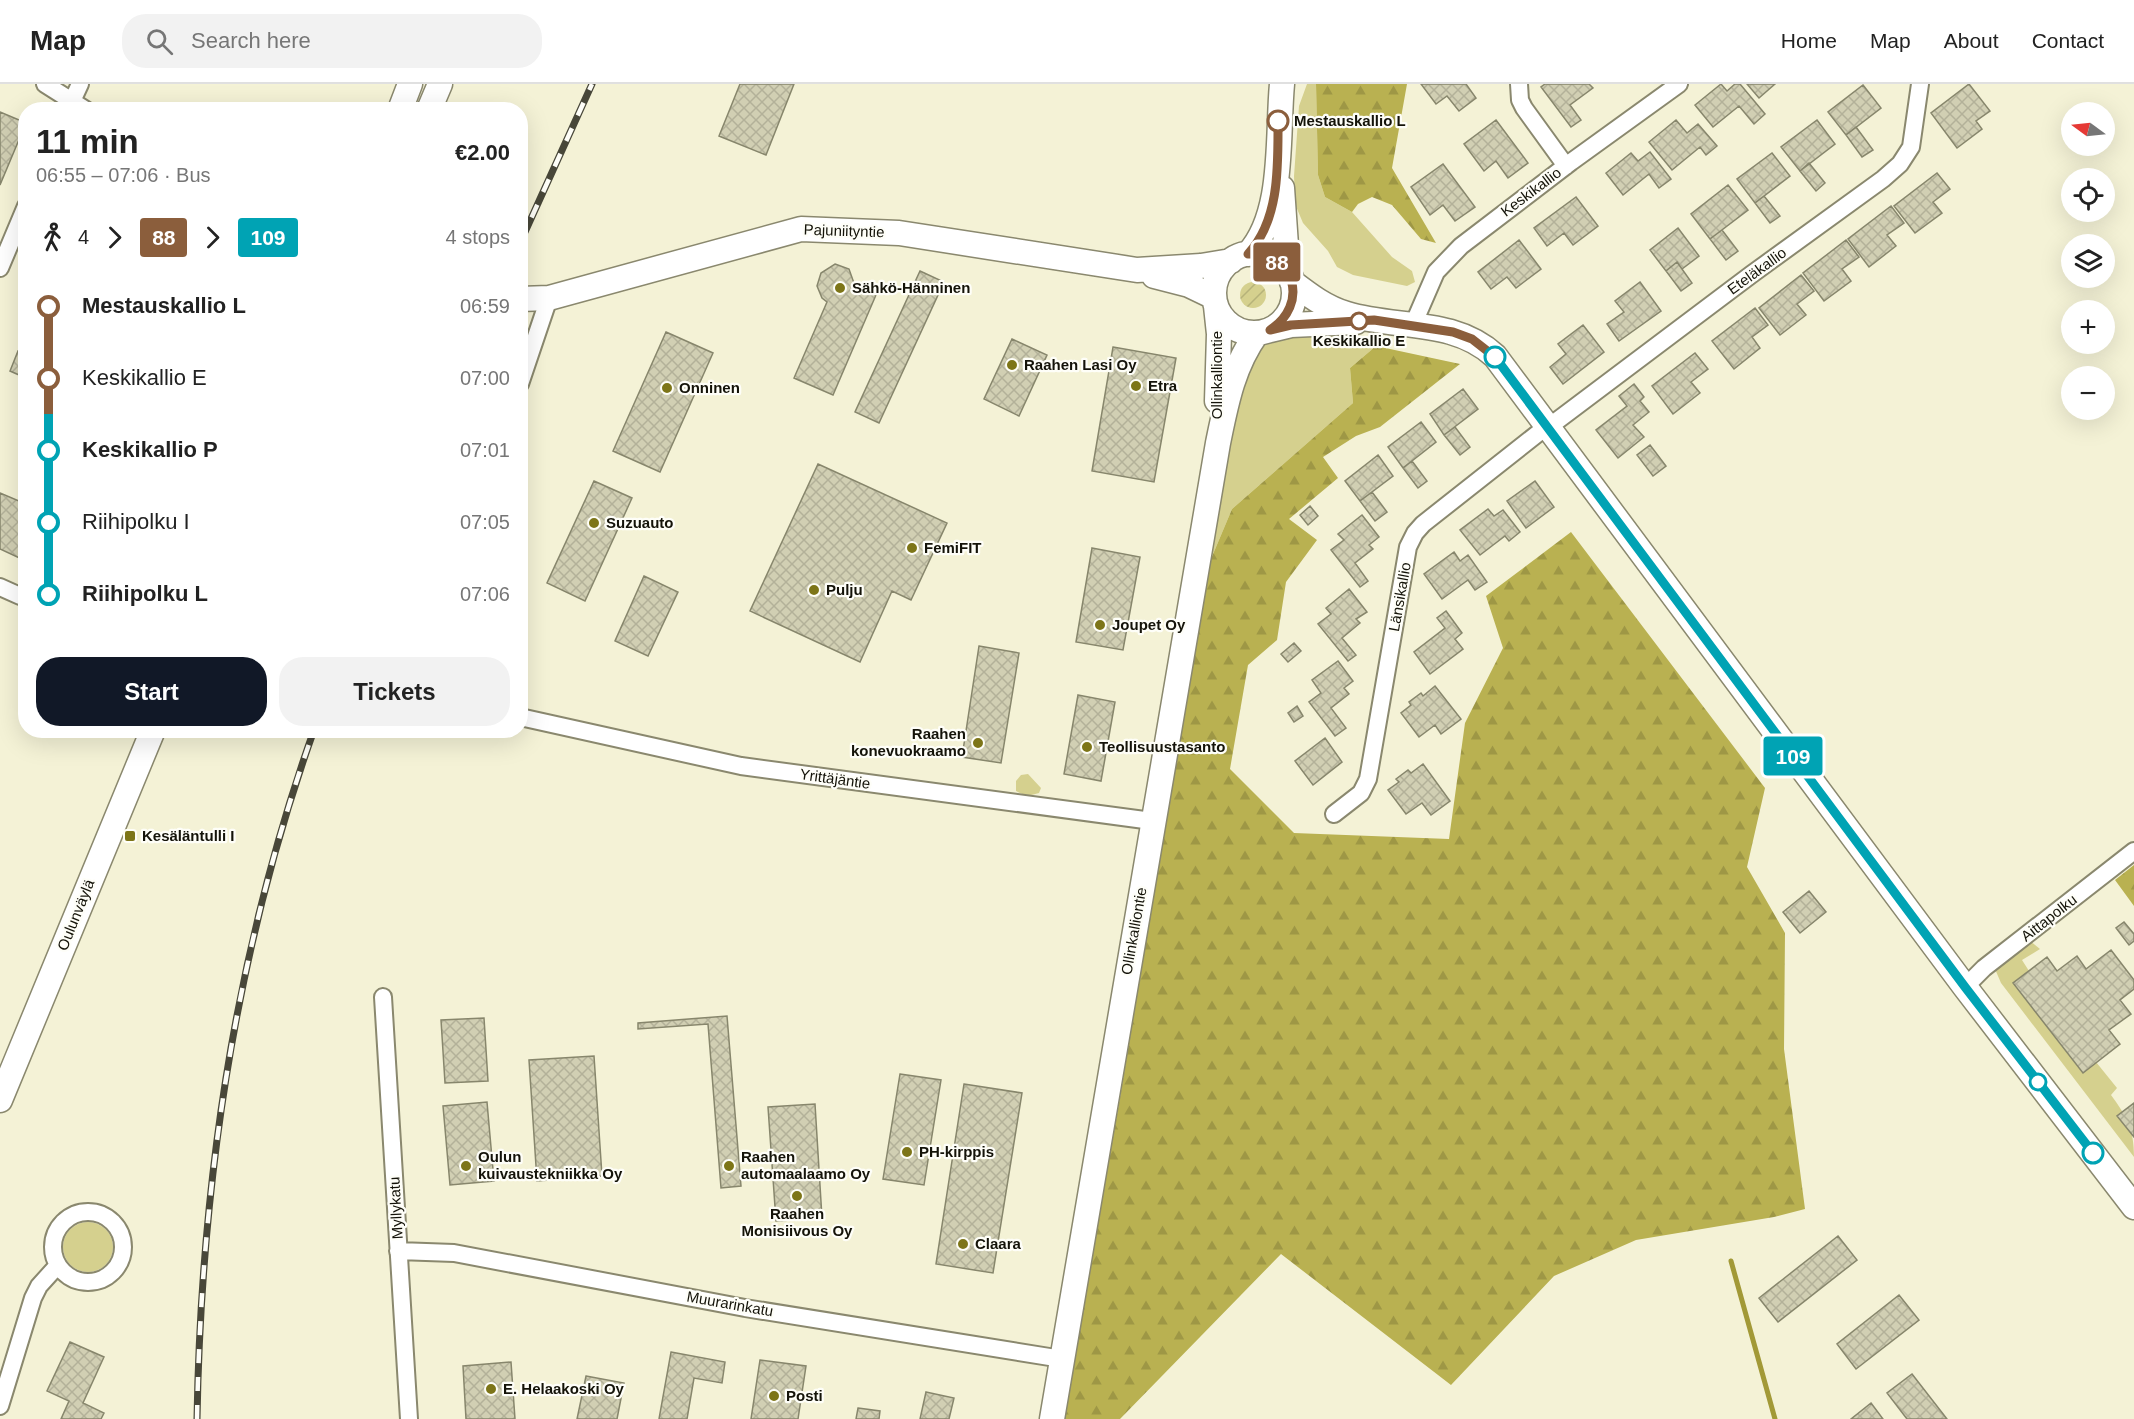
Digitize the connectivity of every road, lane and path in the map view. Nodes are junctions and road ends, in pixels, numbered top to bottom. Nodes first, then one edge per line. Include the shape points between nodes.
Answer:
1 (45, 84) edge
2 (80, 84) edge
3 (410, 84) edge
4 (440, 84) edge
5 (1282, 84) edge
6 (1519, 84) edge
7 (1679, 84) edge
8 (1920, 84) edge
9 (68, 102) edge
10 (76, 102) edge
11 (403, 102) edge
12 (432, 102) edge
13 (1278, 165) junction
14 (1566, 166) junction
15 (18, 225) edge
16 (1240, 257) junction
17 (0, 268) edge
18 (1137, 270) junction
19 (1290, 278) junction
20 (549, 298) junction
21 (528, 299) edge
22 (1215, 302) junction
23 (1374, 320) junction
24 (1413, 325) junction
25 (1264, 331) junction
26 (528, 360) edge
27 (1546, 427) junction
28 (1218, 443) junction
29 (0, 587) edge
30 (18, 595) edge
31 (528, 719) edge
32 (148, 741) edge
33 (1334, 814) dead end
34 (1152, 821) junction
35 (2134, 851) edge
36 (1965, 987) junction
37 (383, 998) dead end
38 (5, 1074) edge
39 (0, 1100) edge
40 (2134, 1207) edge
41 (398, 1251) junction
42 (58, 1265) junction
43 (1062, 1359) junction
44 (0, 1406) edge
45 (409, 1419) edge
46 (1052, 1419) edge

1 - 9 street
2 - 10 street
3 - 11 street
4 - 12 street
5 - 13 street
6 - 14 street via 1524,108
7 - 14 street, Keskikallio
8 - 27 street, Eteläkallio via 1911,147 1900,164
13 - 16 street via 1268,219 1258,243
13 - 19 street
14 - 24 street, Keskikallio via 1445,260
15 - 17 street
16 - 18 street, Pajuniityntie via 1202,266
16 - 19 street via 1261,255 1274,259
16 - 22 street via 1219,274
18 - 20 street, Pajuniityntie via 899,233 801,229
18 - 22 street, Pajuniityntie via 1189,285
19 - 23 street via 1330,308
19 - 25 street via 1291,308 1286,317
20 - 21 street, Pajuniityntie
20 - 26 street
22 - 25 street via 1222,318 1233,328 1250,333
22 - 28 street, Ollinkalliontie via 1219,334
23 - 24 street
23 - 25 street via 1291,325
24 - 27 street via 1453,332 1486,348
25 - 28 street, Ollinkalliontie via 1241,358
27 - 33 street, Länsikallio via 1423,524 1410,540 1368,779 1361,794
27 - 36 street
28 - 34 street, Ollinkalliontie
29 - 30 street
31 - 34 street, Yrittäjäntie via 741,766
32 - 38 street, Oulunväylä
34 - 43 street, Ollinkalliontie
35 - 36 street, Aittapolku
36 - 40 street
37 - 41 street, Myllykatu
38 - 39 street, Oulunväylä
41 - 43 street, Muurarinkatu via 454,1253 746,1308
41 - 45 street, Myllykatu
42 - 42 street via 54,1236 67,1218 88,1212 109,1219 117,1227 123,1249 114,1270 105,1277 82,1281
42 - 44 street via 33,1298
43 - 46 street, Ollinkalliontie

